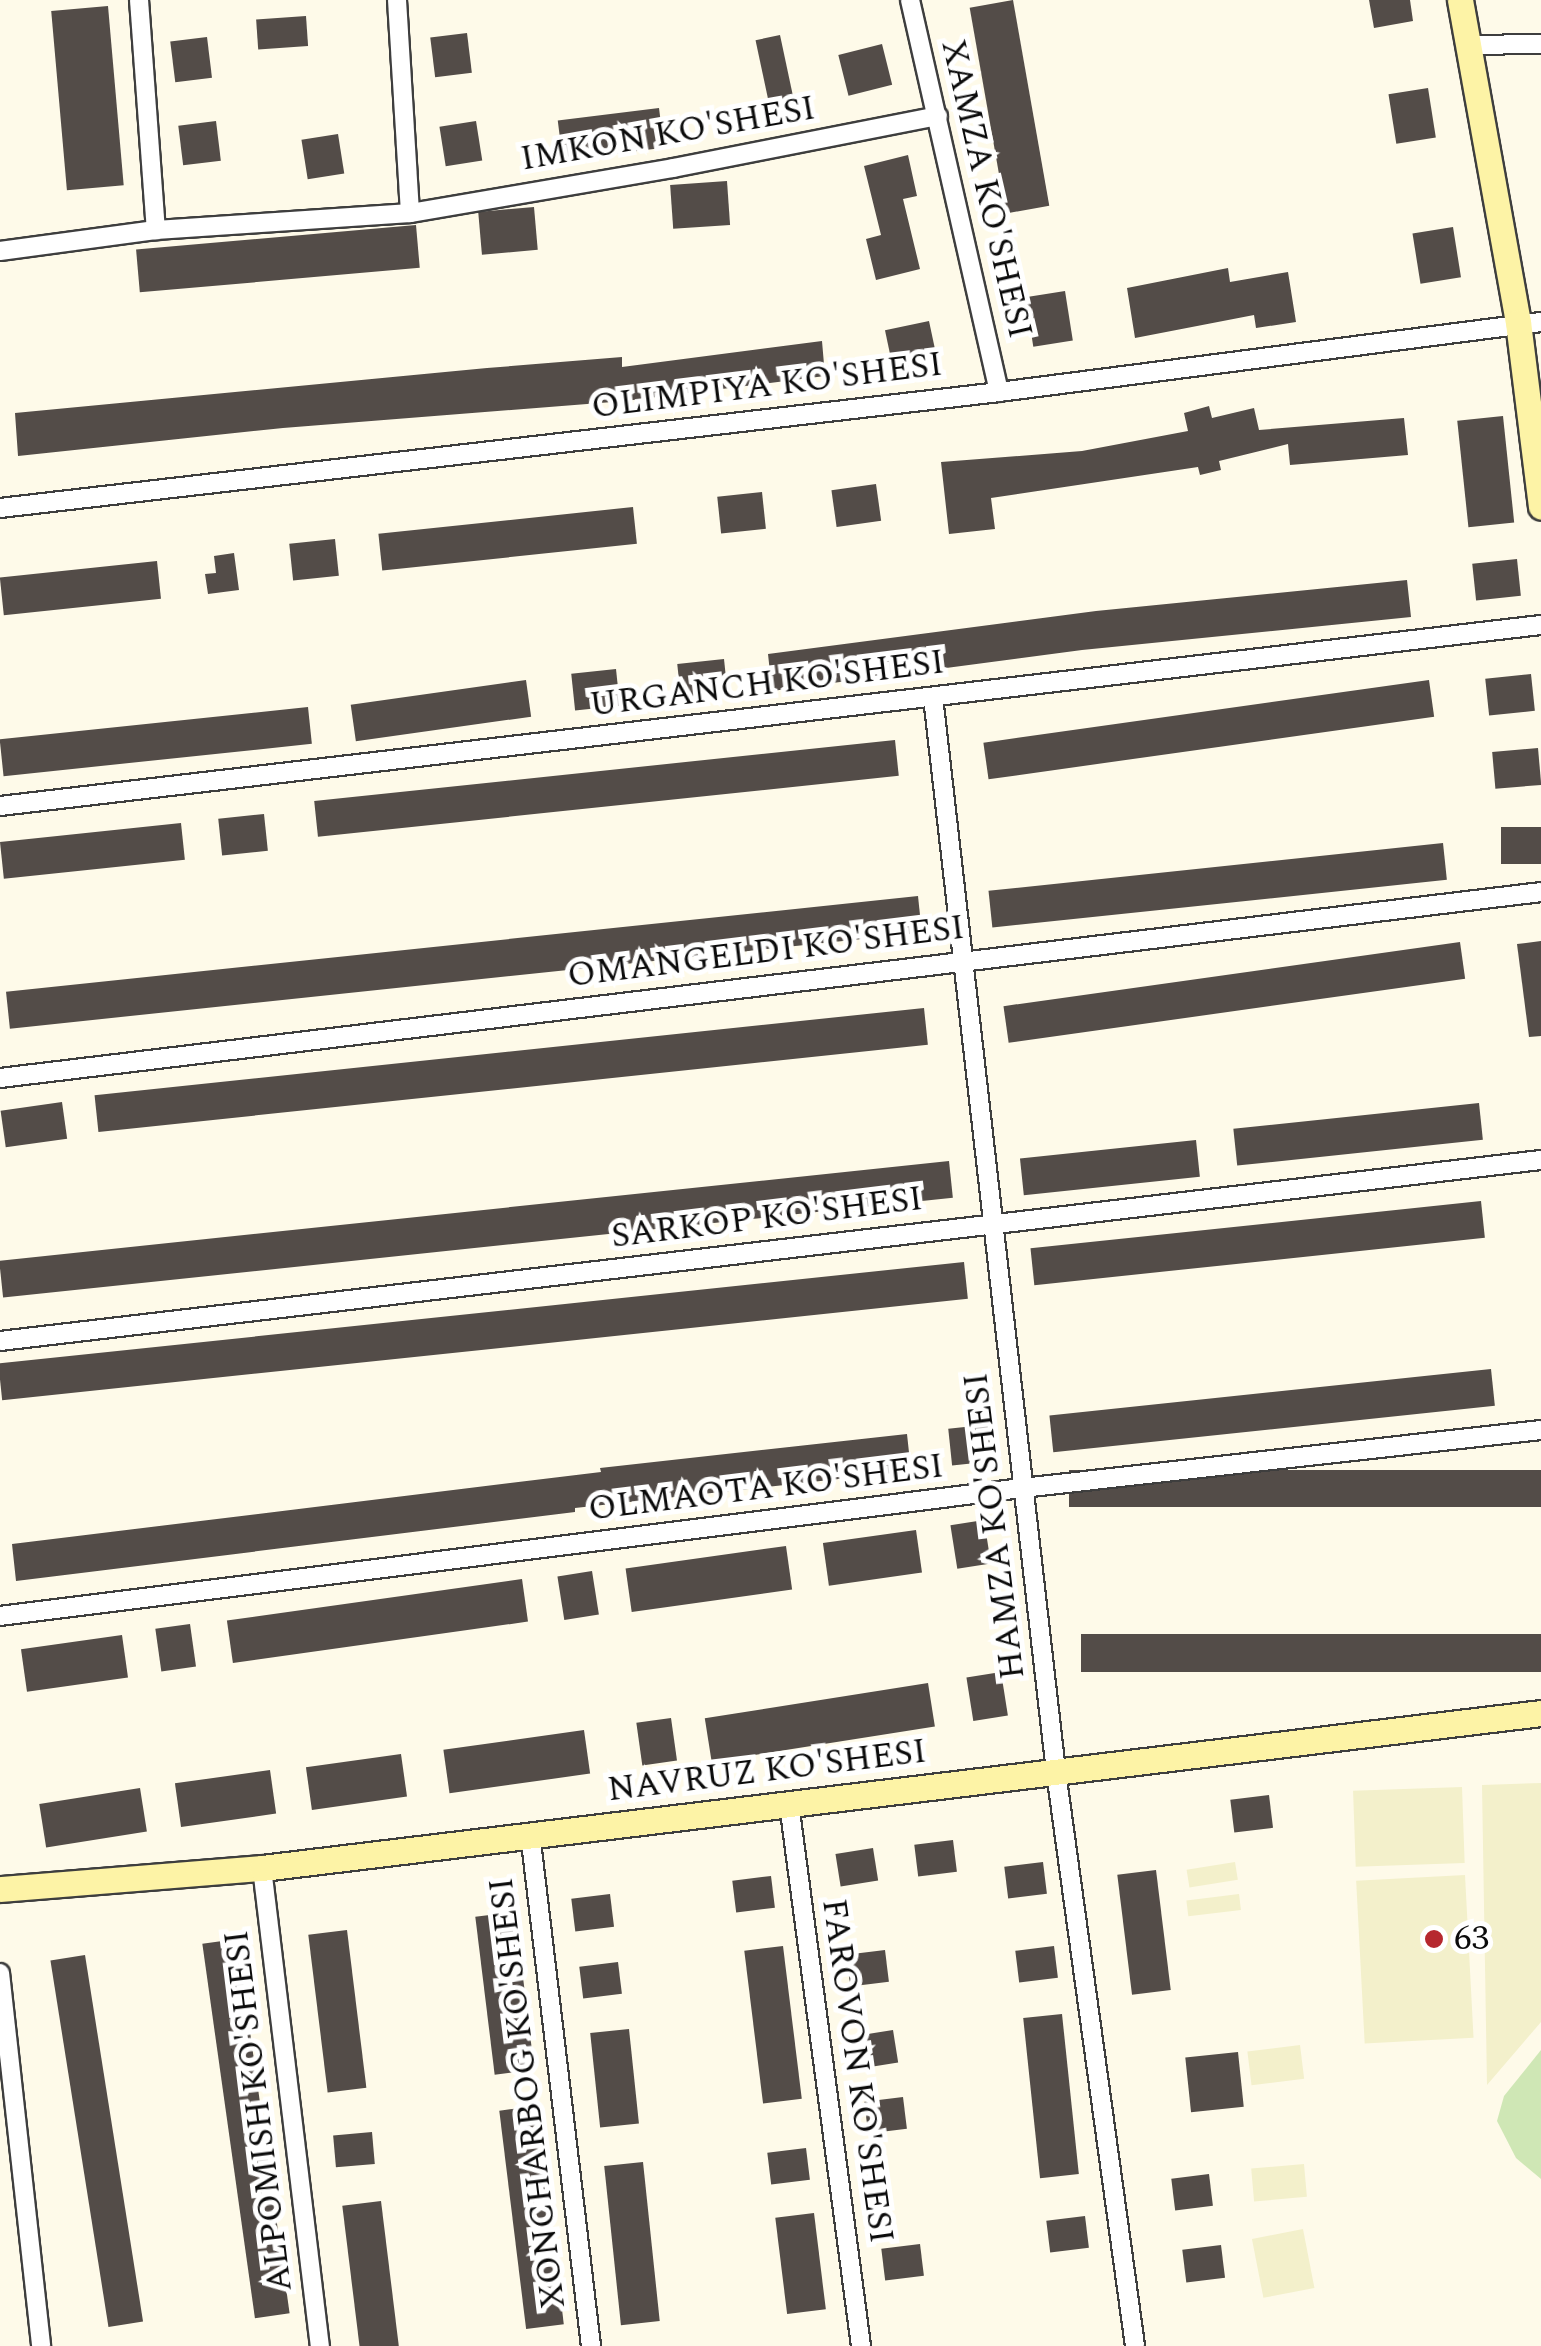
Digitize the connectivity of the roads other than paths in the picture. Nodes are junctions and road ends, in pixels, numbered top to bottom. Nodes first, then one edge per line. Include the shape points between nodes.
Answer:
1 (140, 0) edge
2 (397, 0) edge
3 (910, 0) edge
4 (1460, 0) edge
5 (1541, 44) edge
6 (1468, 45) junction
7 (938, 116) junction
8 (410, 213) junction
9 (156, 230) junction
10 (0, 251) edge
11 (1530, 322) edge
12 (999, 392) junction
13 (1541, 506) edge
14 (0, 508) edge
15 (1541, 625) edge
16 (933, 697) junction
17 (0, 806) edge
18 (1541, 892) edge
19 (966, 960) junction
20 (0, 1078) edge
21 (1541, 1160) edge
22 (993, 1224) junction
23 (0, 1341) edge
24 (1541, 1430) edge
25 (1022, 1488) junction
26 (0, 1616) edge
27 (1541, 1713) edge
28 (1056, 1772) junction
29 (789, 1804) junction
30 (530, 1832) junction
31 (262, 1868) junction
32 (0, 1889) edge
33 (0, 1972) edge
34 (41, 2346) edge
35 (320, 2346) edge
36 (592, 2346) edge
37 (861, 2346) edge
38 (1135, 2346) edge

1 - 9 street
2 - 8 street
3 - 7 street, XAMZA KO'SHESI
4 - 6 street
5 - 6 street
6 - 11 street
7 - 8 street, IMKON KO'SHESI
7 - 12 street, XAMZA KO'SHESI
8 - 9 street, IMKON KO'SHESI
9 - 10 street, IMKON KO'SHESI
11 - 12 street, OLIMPIYA KO'SHESI
11 - 13 street
12 - 14 street, OLIMPIYA KO'SHESI
15 - 16 street, URGANCH KO'SHESI
16 - 17 street, URGANCH KO'SHESI
16 - 19 street, HAMZA KO'SHESI
18 - 19 street, OMANGELDI KO'SHESI
19 - 20 street, OMANGELDI KO'SHESI
19 - 22 street, HAMZA KO'SHESI
21 - 22 street, SARKOP KO'SHESI
22 - 23 street, SARKOP KO'SHESI
22 - 25 street, HAMZA KO'SHESI
24 - 25 street, OLMAOTA KO'SHESI
25 - 26 street, OLMAOTA KO'SHESI
25 - 28 street, HAMZA KO'SHESI
27 - 28 street, NAVRUZ KO'SHESI
28 - 29 street, NAVRUZ KO'SHESI
28 - 38 street, HAMZA KO'SHESI
29 - 30 street, NAVRUZ KO'SHESI
29 - 37 street, FAROVON KO'SHESI
30 - 31 street, NAVRUZ KO'SHESI
30 - 36 street, XONCHARBOG KO'SHESI
31 - 32 street, NAVRUZ KO'SHESI
31 - 35 street, ALPOMISH KO'SHESI
33 - 34 street

